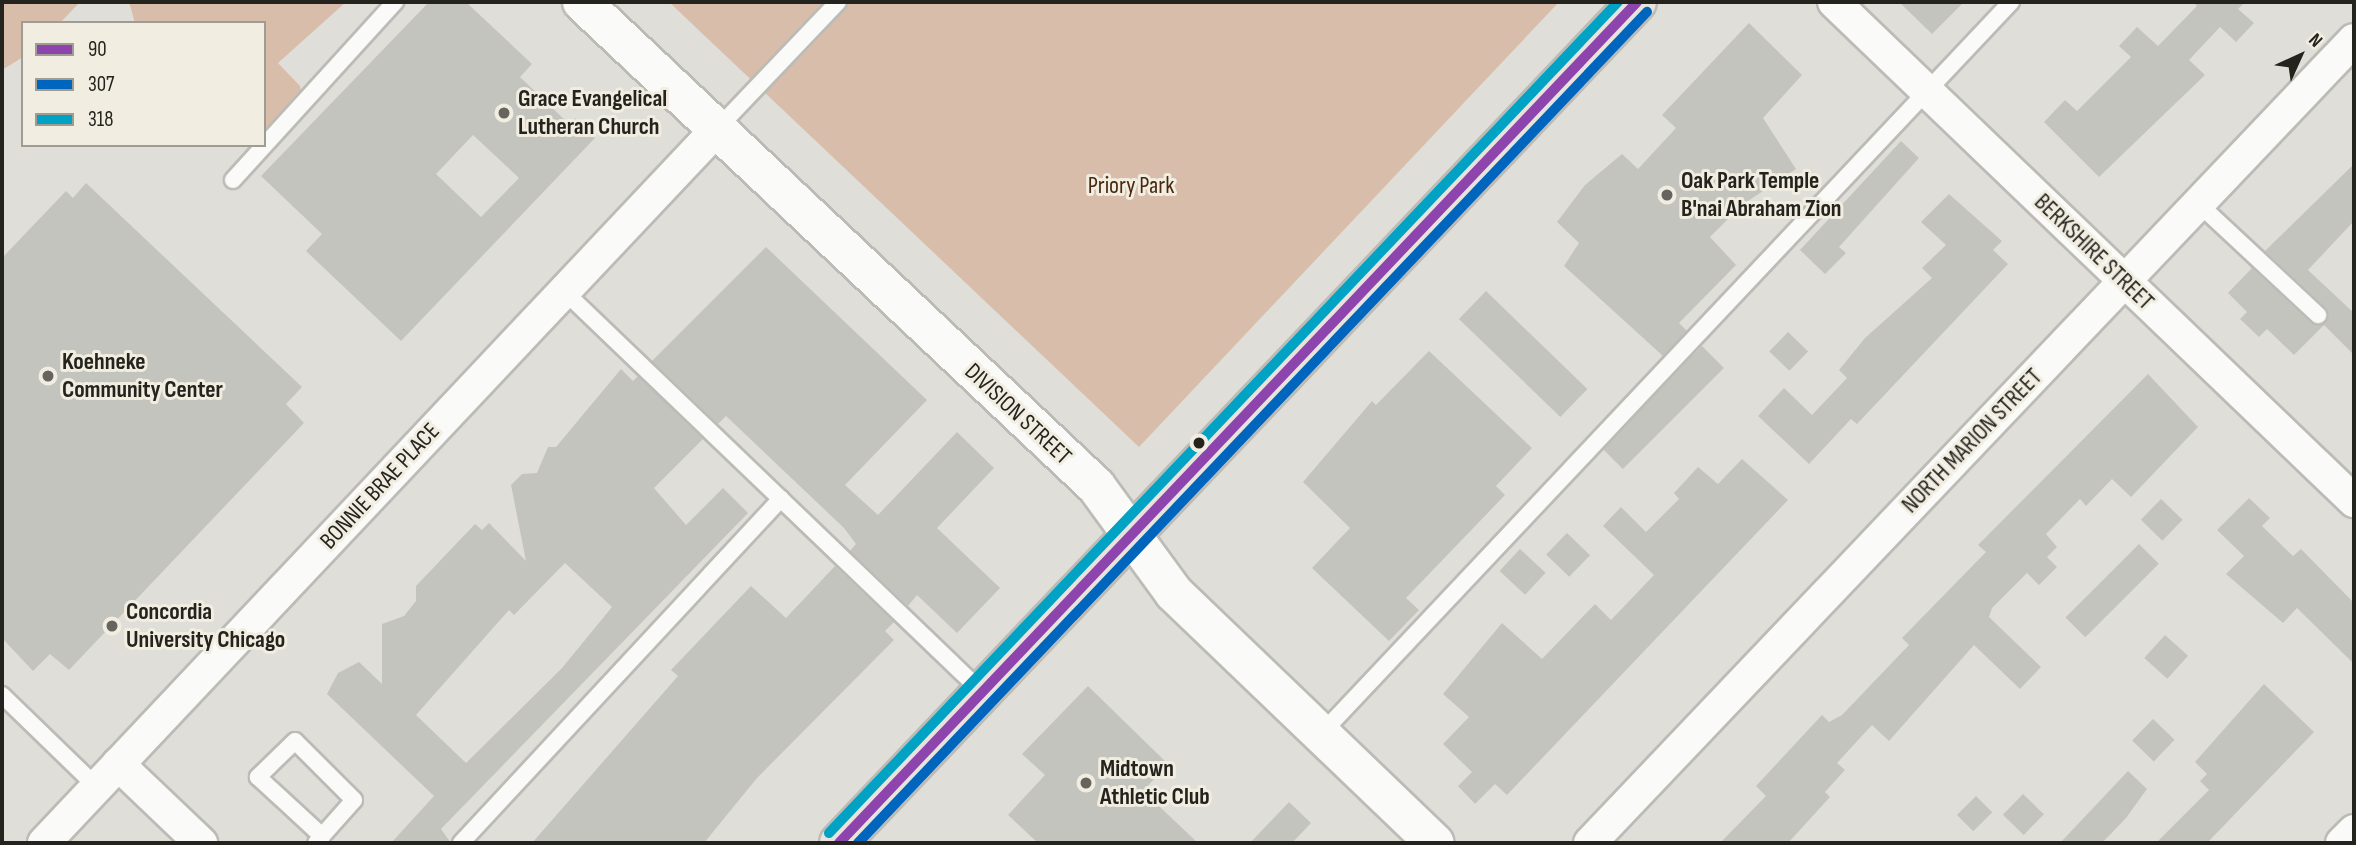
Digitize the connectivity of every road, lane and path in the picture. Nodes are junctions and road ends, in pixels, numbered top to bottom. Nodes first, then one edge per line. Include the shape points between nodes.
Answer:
1 (395, 2) edge
2 (582, 2) edge
3 (838, 2) edge
4 (1637, 2) edge
5 (1834, 2) edge
6 (2011, 2) edge
7 (2354, 40) edge
8 (1927, 91) junction
9 (717, 129) junction
10 (266, 144) edge
11 (263, 147) edge
12 (233, 180) dead end
13 (2199, 204) junction
14 (2125, 281) junction
15 (564, 291) junction
16 (2318, 315) dead end
17 (781, 499) junction
18 (2354, 501) edge
19 (1129, 538) junction
20 (982, 692) junction
21 (2, 695) edge
22 (1321, 734) junction
23 (118, 764) junction
24 (97, 787) junction
25 (2354, 831) edge
26 (853, 838) edge
27 (319, 840) edge
28 (44, 843) edge
29 (201, 843) edge
30 (461, 843) edge
31 (1435, 843) edge
32 (1590, 843) edge
33 (2342, 843) edge

1 - 10 lane
2 - 9 street, DIVISION STREET
3 - 9 lane
4 - 19 main road
5 - 8 street, BERKSHIRE STREET
6 - 8 lane
7 - 13 street, NORTH MARION STREET
8 - 14 street, BERKSHIRE STREET
8 - 22 lane
9 - 15 street, BONNIE BRAE PLACE
9 - 19 street, DIVISION STREET via 1096,486
11 - 12 lane
13 - 14 street, NORTH MARION STREET
13 - 16 lane
14 - 18 street, BERKSHIRE STREET
14 - 32 street, NORTH MARION STREET
15 - 17 lane
15 - 23 street, BONNIE BRAE PLACE
17 - 20 lane
17 - 30 lane
19 - 20 main road
19 - 22 street, DIVISION STREET via 1174,593
20 - 26 main road
21 - 24 lane
22 - 31 street, DIVISION STREET
23 - 24 street, BONNIE BRAE PLACE
23 - 29 street
24 - 28 street, BONNIE BRAE PLACE
25 - 33 street
27 - 27 lane via 354,800 295,741 258,777

